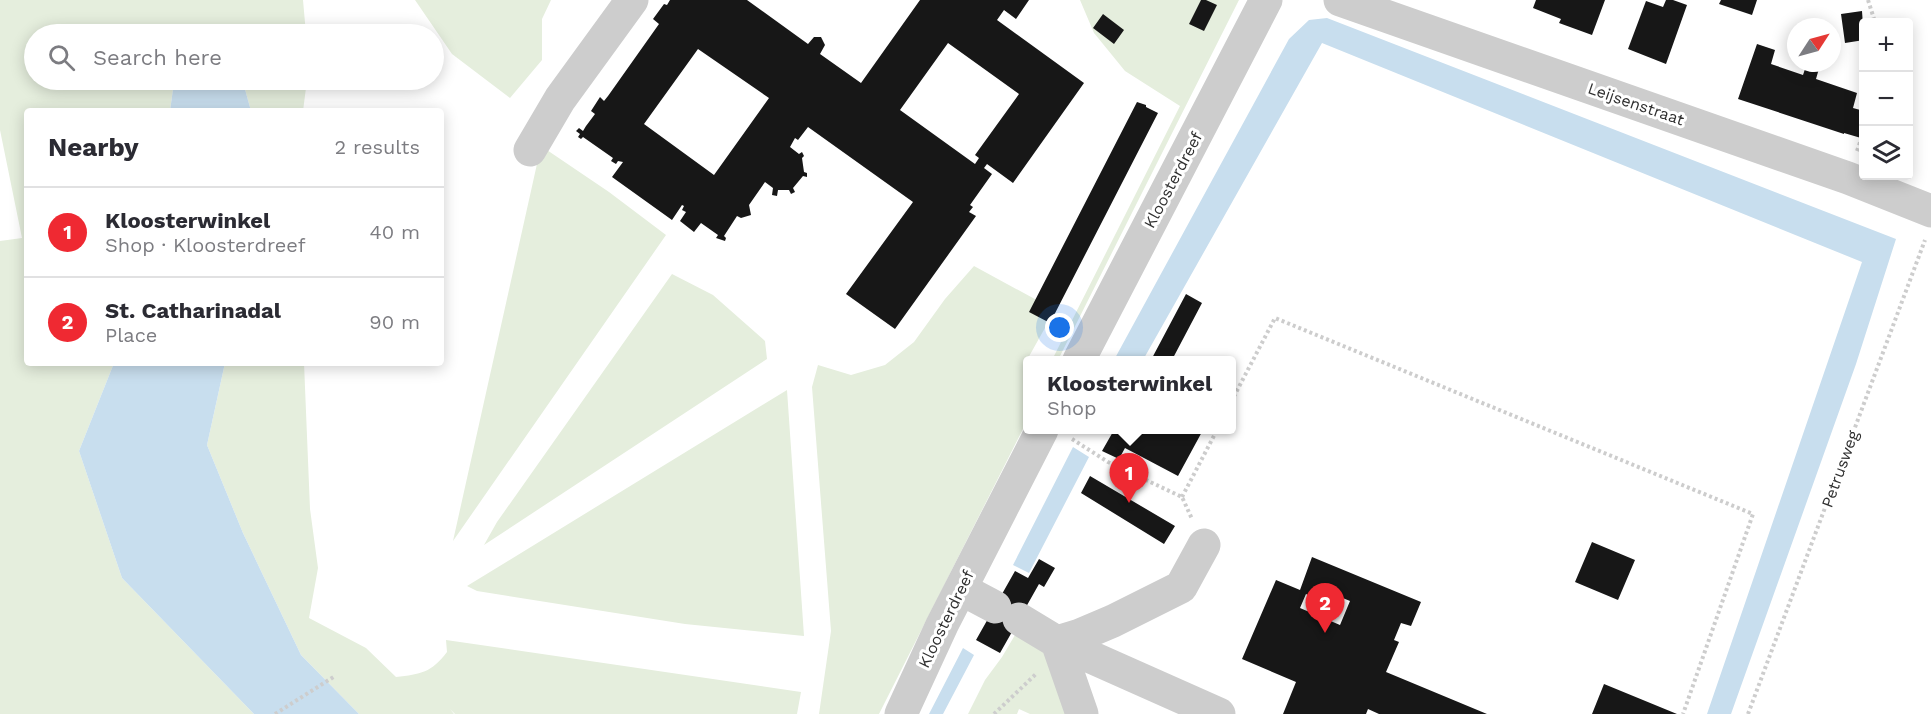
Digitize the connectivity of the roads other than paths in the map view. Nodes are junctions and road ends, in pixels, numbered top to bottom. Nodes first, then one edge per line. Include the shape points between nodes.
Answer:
1 (632, 0) edge
2 (1266, 0) edge
3 (1340, 0) edge
4 (531, 150) dead end
5 (1930, 221) edge
6 (1081, 356) edge
7 (1052, 434) edge
8 (1204, 545) road end
9 (961, 589) junction
10 (1059, 646) junction
11 (901, 714) edge
12 (1082, 714) edge
13 (1219, 714) edge

1 - 4 street via 560,99
2 - 6 street, Kloosterdreef
3 - 5 street, Leijsenstraat via 1837,174
7 - 9 street, Kloosterdreef
8 - 10 street via 1181,587
9 - 10 street
9 - 11 street, Kloosterdreef
10 - 12 street
10 - 13 street

